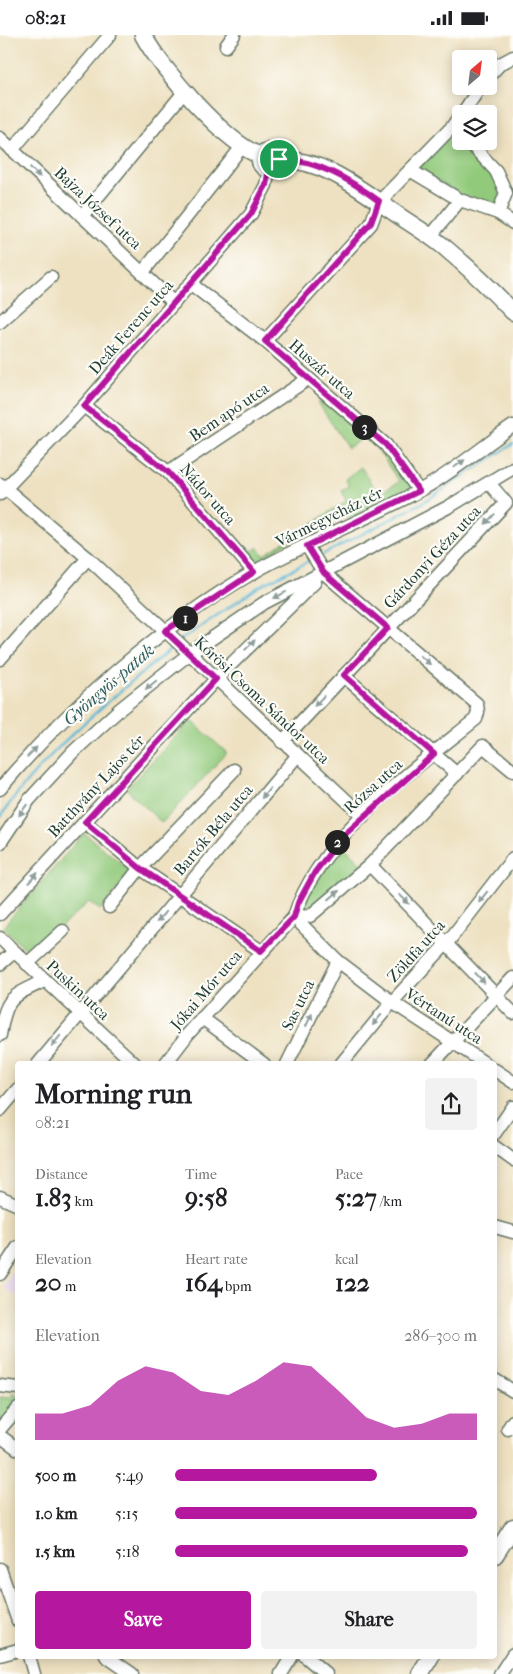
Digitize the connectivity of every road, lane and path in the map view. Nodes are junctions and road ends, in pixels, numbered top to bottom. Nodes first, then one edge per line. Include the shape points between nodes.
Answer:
1 (110, 35) edge
2 (143, 35) edge
3 (234, 35) edge
4 (226, 46) dead end
5 (513, 57) edge
6 (498, 66) edge
7 (185, 91) junction
8 (452, 135) edge
9 (0, 138) edge
10 (241, 148) junction
11 (12, 150) junction
12 (476, 150) edge
13 (270, 162) junction
14 (410, 170) junction
15 (460, 200) junction
16 (379, 201) junction
17 (498, 213) junction
18 (82, 216) junction
19 (513, 223) edge
20 (430, 237) junction
21 (143, 272) junction
22 (51, 277) dead end
23 (191, 284) junction
24 (174, 303) junction
25 (513, 312) edge
26 (0, 322) edge
27 (265, 341) junction
28 (308, 379) junction
29 (84, 406) junction
30 (513, 426) edge
31 (513, 468) edge
32 (168, 472) junction
33 (489, 483) junction
34 (2, 489) edge
35 (419, 491) junction
36 (307, 546) junction
37 (88, 558) junction
38 (254, 572) junction
39 (324, 573) junction
40 (388, 628) junction
41 (167, 633) junction
42 (188, 653) junction
43 (0, 659) edge
44 (344, 675) junction
45 (216, 679) junction
46 (282, 742) junction
47 (434, 754) junction
48 (297, 756) junction
49 (234, 770) dead end
50 (513, 771) edge
51 (457, 774) junction
52 (0, 789) edge
53 (363, 816) junction
54 (85, 822) junction
55 (0, 843) edge
56 (513, 858) edge
57 (370, 865) junction
58 (140, 868) junction
59 (180, 894) junction
60 (109, 907) dead end
61 (0, 914) edge
62 (294, 917) junction
63 (63, 931) dead end
64 (0, 938) edge
65 (447, 943) junction
66 (261, 951) junction
67 (14, 952) junction
68 (338, 961) junction
69 (0, 963) edge
70 (27, 964) junction
71 (513, 978) edge
72 (44, 981) junction
73 (497, 996) junction
74 (392, 1002) junction
75 (79, 1013) junction
76 (513, 1013) edge
77 (202, 1018) junction
78 (0, 1035) edge
79 (453, 1041) junction
80 (40, 1061) edge
81 (132, 1061) edge
82 (168, 1061) edge
83 (260, 1061) edge
84 (288, 1061) edge
85 (343, 1061) edge
86 (435, 1061) edge
87 (482, 1061) edge
88 (497, 1071) edge
89 (513, 1082) edge
90 (15, 1092) edge
91 (2, 1104) edge
92 (513, 1107) edge
93 (497, 1130) edge
94 (497, 1148) edge
95 (513, 1160) edge
96 (0, 1197) edge
97 (15, 1204) edge
98 (497, 1228) edge
99 (513, 1232) edge
100 (15, 1252) edge
101 (0, 1274) edge
102 (497, 1381) edge
103 (0, 1386) edge
104 (15, 1387) edge
105 (513, 1391) edge
106 (15, 1412) edge
107 (0, 1429) edge
108 (0, 1435) edge
109 (15, 1447) edge
110 (513, 1527) edge
111 (497, 1552) edge
112 (0, 1569) edge
113 (15, 1612) edge
114 (15, 1651) edge
115 (513, 1654) edge
116 (0, 1655) edge
117 (30, 1659) edge
118 (110, 1659) edge
119 (290, 1659) edge
120 (310, 1659) edge
121 (429, 1659) edge
122 (34, 1674) edge
123 (132, 1674) edge
124 (281, 1674) edge
125 (326, 1674) edge
126 (420, 1674) edge
127 (500, 1674) edge

1 - 11 street
2 - 7 main road via 162,65
3 - 4 street
5 - 6 street
7 - 10 main road
7 - 18 street
8 - 14 street
9 - 11 street, Bajza József utca
10 - 13 main road
10 - 21 street
11 -> 18 street, Bajza József utca
12 - 17 street via 496,171 506,193
13 - 16 main road via 299,161 338,175
13 - 23 street, Deák Ferenc utca via 266,185 251,214
14 - 15 street
14 - 16 street
15 - 17 street
15 - 20 street
16 - 20 main road
16 - 27 street via 371,223
17 - 19 street
18 - 21 street, Bajza József utca
20 - 25 main road via 461,261
21 - 24 street, Bajza József utca
22 - 26 street
23 - 24 street, Deák Ferenc utca
23 - 27 street, Huszár utca
24 - 29 street, Deák Ferenc utca
27 - 28 street, Huszár utca
28 - 32 street, Bem apó utca
28 - 35 street, Huszár utca via 386,445
29 - 32 street, Nádor utca
29 - 34 street, Deák Ferenc utca
35 -> 30 street, Vármegyeház tér
31 - 33 street
32 - 38 street, Nádor utca
33 - 39 street
33 -> 40 street, Gárdonyi Géza utca via 506,503
34 - 37 street, Kőrösi Csoma Sándor utca
35 - 36 street, Vármegyeház tér
36 - 38 street, Vármegyeház tér
36 - 39 street
37 - 41 street, Kőrösi Csoma Sándor utca
37 - 43 street
38 - 41 street, Vármegyeház tér
39 - 40 street
39 -> 42 street via 264,603
45 -> 39 street, Batthyány Lajos tér
40 - 44 street, Gárdonyi Géza utca
40 -> 47 street, Rózsa utca via 477,705 476,719
41 - 42 street, Kőrösi Csoma Sándor utca
52 -> 41 street, Vármegyeház tér via 29,754 74,711
42 - 45 street, Kőrösi Csoma Sándor utca
42 -> 55 street via 73,752 30,801
44 -> 46 street, Gárdonyi Géza utca
44 - 47 street
45 - 46 street, Kőrösi Csoma Sándor utca
45 - 54 street, Batthyány Lajos tér
46 - 48 street, Kőrösi Csoma Sándor utca
47 - 51 street
47 - 53 street, Rózsa utca
48 - 53 street, Kőrösi Csoma Sándor utca
48 -> 59 street, Bartók Béla utca
49 - 58 street
50 - 51 street via 483,746
51 - 57 street
53 - 62 street, Rózsa utca via 315,872
54 - 58 street
61 -> 54 street, Batthyány Lajos tér
56 -> 65 street, Zöldfa utca
62 -> 57 street via 310,916
57 -> 65 street
58 - 59 street
58 - 60 street
59 - 66 street
59 -> 75 street, Bartók Béla utca
62 - 66 street, Jókai Mór utca
62 - 68 street, Vértanú utca
63 - 70 street
64 - 67 street, Puskin utca
65 -> 73 street
65 - 74 street, Zöldfa utca
66 - 77 street, Jókai Mór utca
67 - 69 street
67 - 70 street, Puskin utca
68 - 74 street, Vértanú utca
84 -> 68 street, Sas utca
70 - 72 street, Puskin utca
71 - 73 street
72 - 75 street, Puskin utca
72 - 78 street via 16,995 7,1004
73 - 76 street
73 - 79 street
74 - 79 street, Vértanú utca
74 -> 85 street, Zöldfa utca
75 -> 80 street, Bartók Béla utca
75 - 81 street, Puskin utca
77 - 82 street, Jókai Mór utca
77 - 83 street
79 - 86 street
79 - 87 street, Vértanú utca
88 - 89 street
90 - 91 street
92 - 93 street
94 - 95 street
96 - 97 street
98 - 99 street
100 - 101 street
102 - 105 street
103 - 104 street
106 - 107 street
108 - 109 street
110 - 111 main road
112 - 113 street
114 - 116 street
115 - 127 street
117 - 122 street
118 - 123 street
119 - 124 street
120 - 125 street
121 - 126 main road

